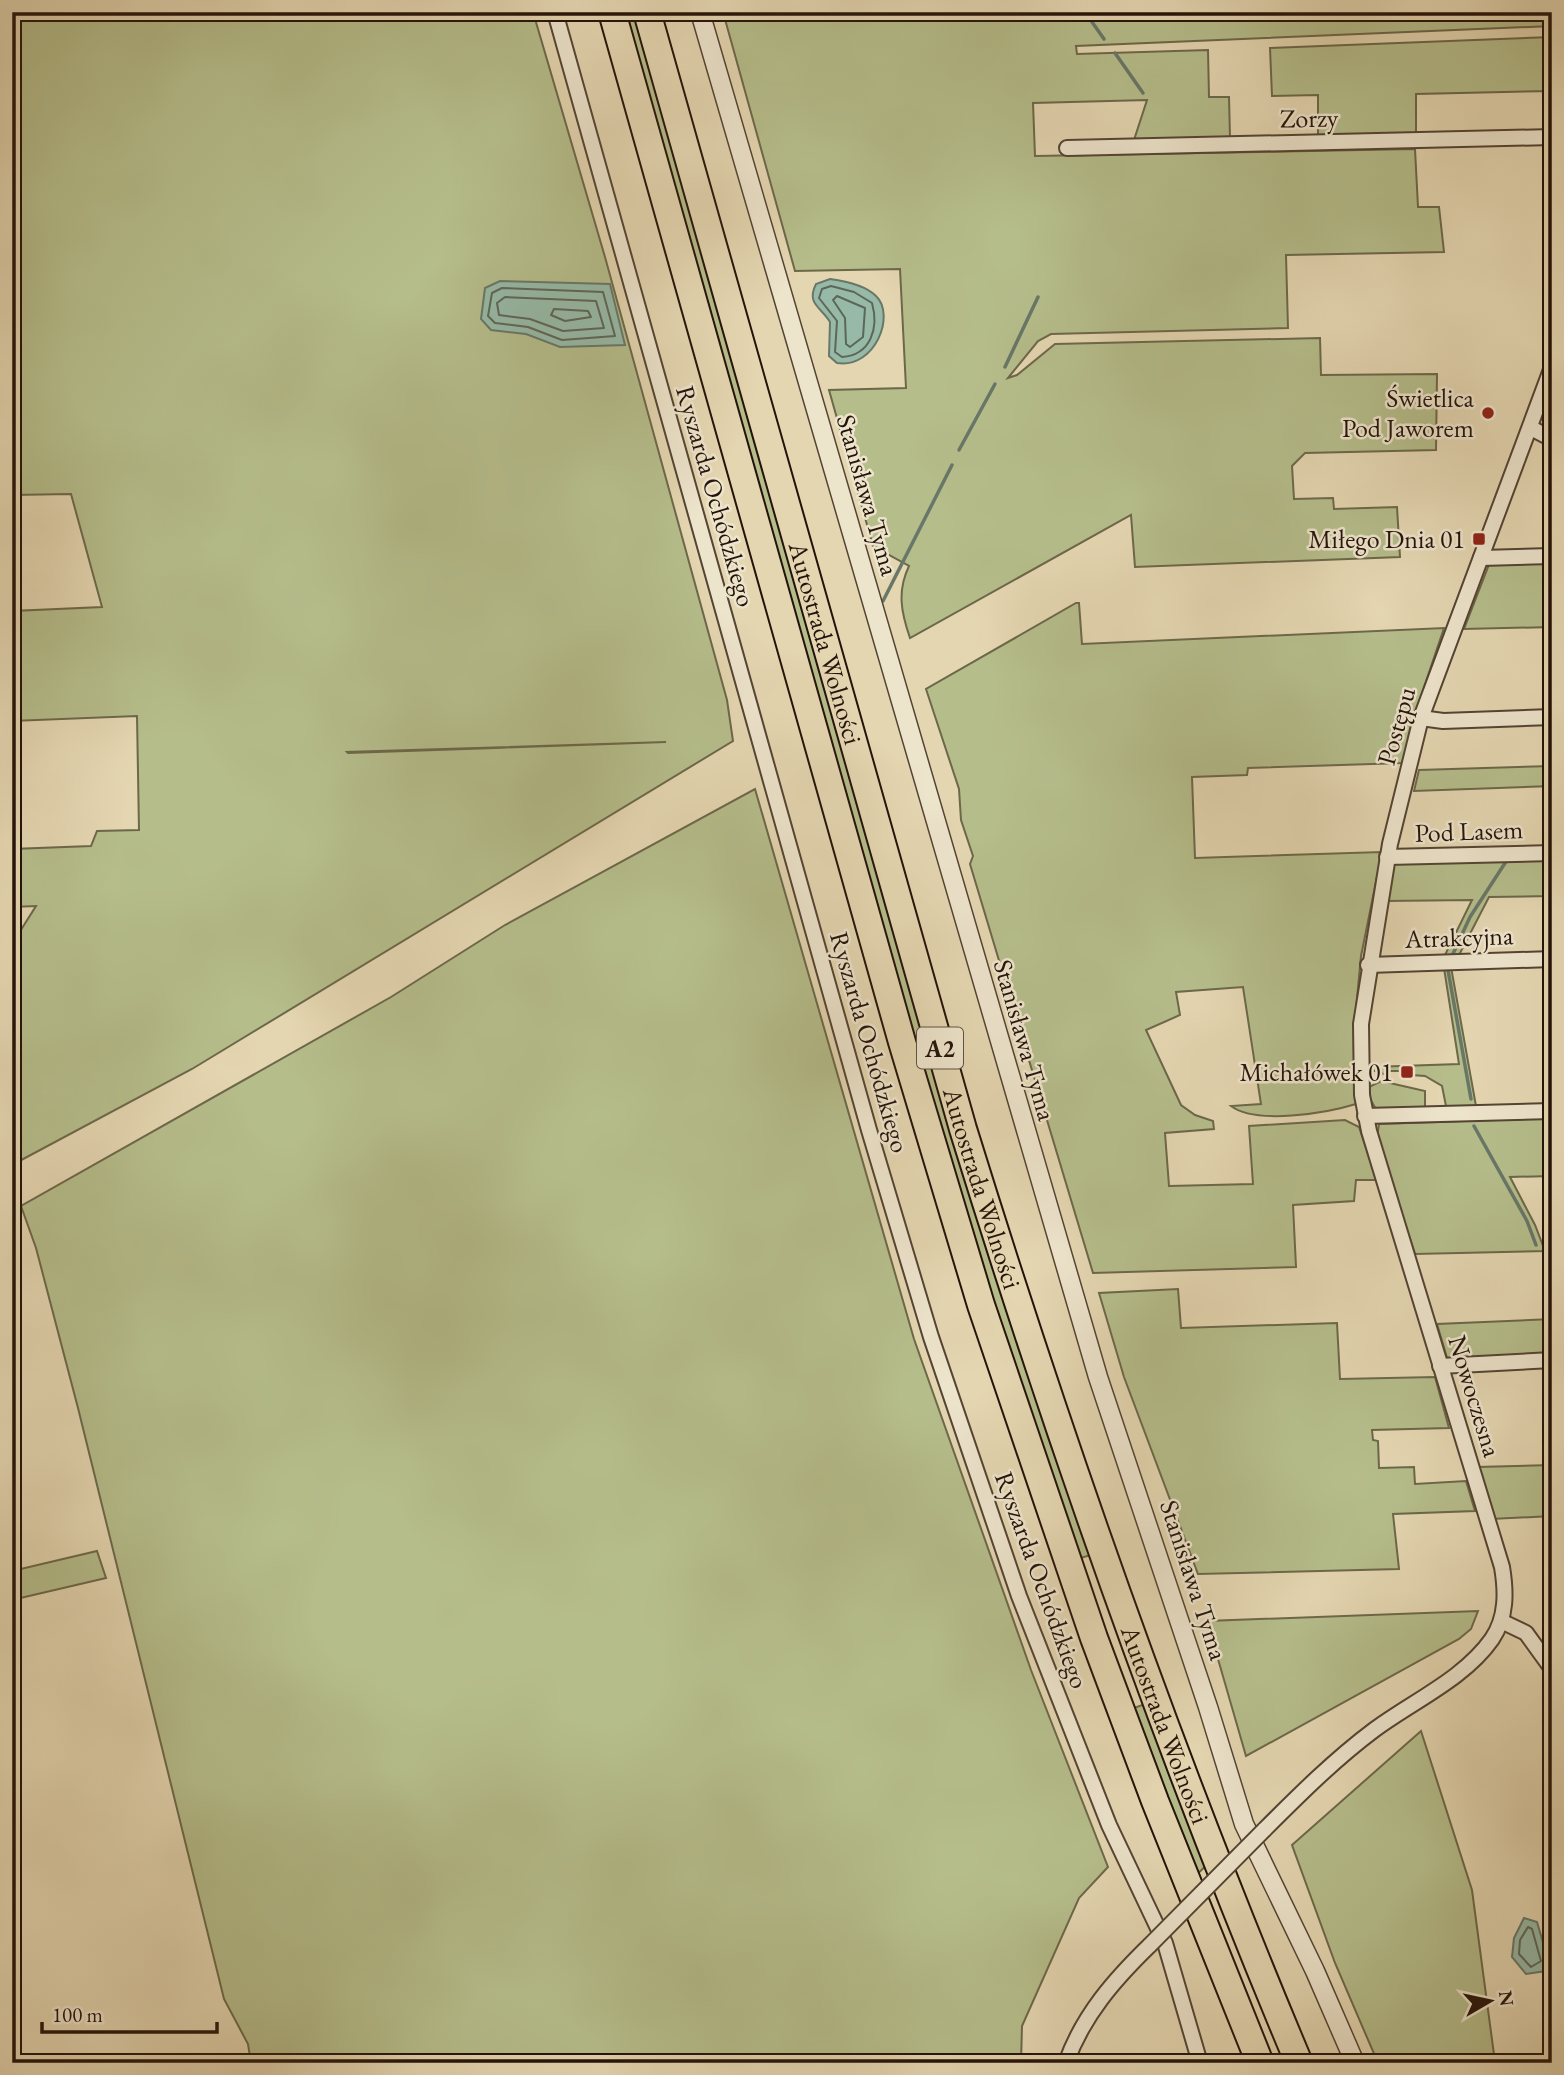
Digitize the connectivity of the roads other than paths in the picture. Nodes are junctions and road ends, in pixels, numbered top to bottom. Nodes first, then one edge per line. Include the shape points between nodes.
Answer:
1 (555, 12) edge
2 (612, 12) edge
3 (647, 12) edge
4 (700, 12) edge
5 (1552, 137) edge
6 (1067, 148) dead end
7 (1552, 367) edge
8 (1531, 428) junction
9 (1552, 439) edge
10 (1552, 556) edge
11 (1481, 558) junction
12 (1552, 717) edge
13 (1421, 718) junction
14 (1552, 853) edge
15 (1387, 857) junction
16 (1552, 959) edge
17 (1368, 965) junction
18 (1552, 1111) edge
19 (1366, 1116) junction
20 (1552, 1360) edge
21 (1440, 1366) junction
22 (1501, 1621) junction
23 (1552, 1669) edge
24 (1066, 2063) edge
25 (1200, 2063) edge
26 (1261, 2063) edge
27 (1298, 2063) edge
28 (1355, 2063) edge

1 - 25 street, Ryszarda Ochódzkiego via 923,1311 1020,1596 1096,1793 1165,1943
2 - 26 highway, Autostrada Wolności / A2 via 898,1029 981,1305 1103,1663
3 - 27 highway, Autostrada Wolności / A2 via 1015,1296 1127,1626
4 - 28 street, Stanisława Tyma via 1098,1377 1244,1824
5 - 6 street, Zorzy
7 - 8 street, Postępu
8 - 9 street
8 - 11 street, Postępu
10 - 11 street
11 - 13 street, Postępu
12 - 13 street via 1443,722
13 - 15 street, Postępu
14 - 15 street, Pod Lasem
15 - 17 street, Postępu
16 - 17 street, Atrakcyjna
17 - 19 street, Postępu via 1361,1024
18 - 19 street
19 - 21 street, Nowoczesna
20 - 21 street
21 - 22 street, Nowoczesna via 1502,1567 1506,1591
22 - 23 street via 1526,1633
22 - 24 street, bridge via 1494,1637 1469,1664 1350,1748 1150,1945 1106,1991

